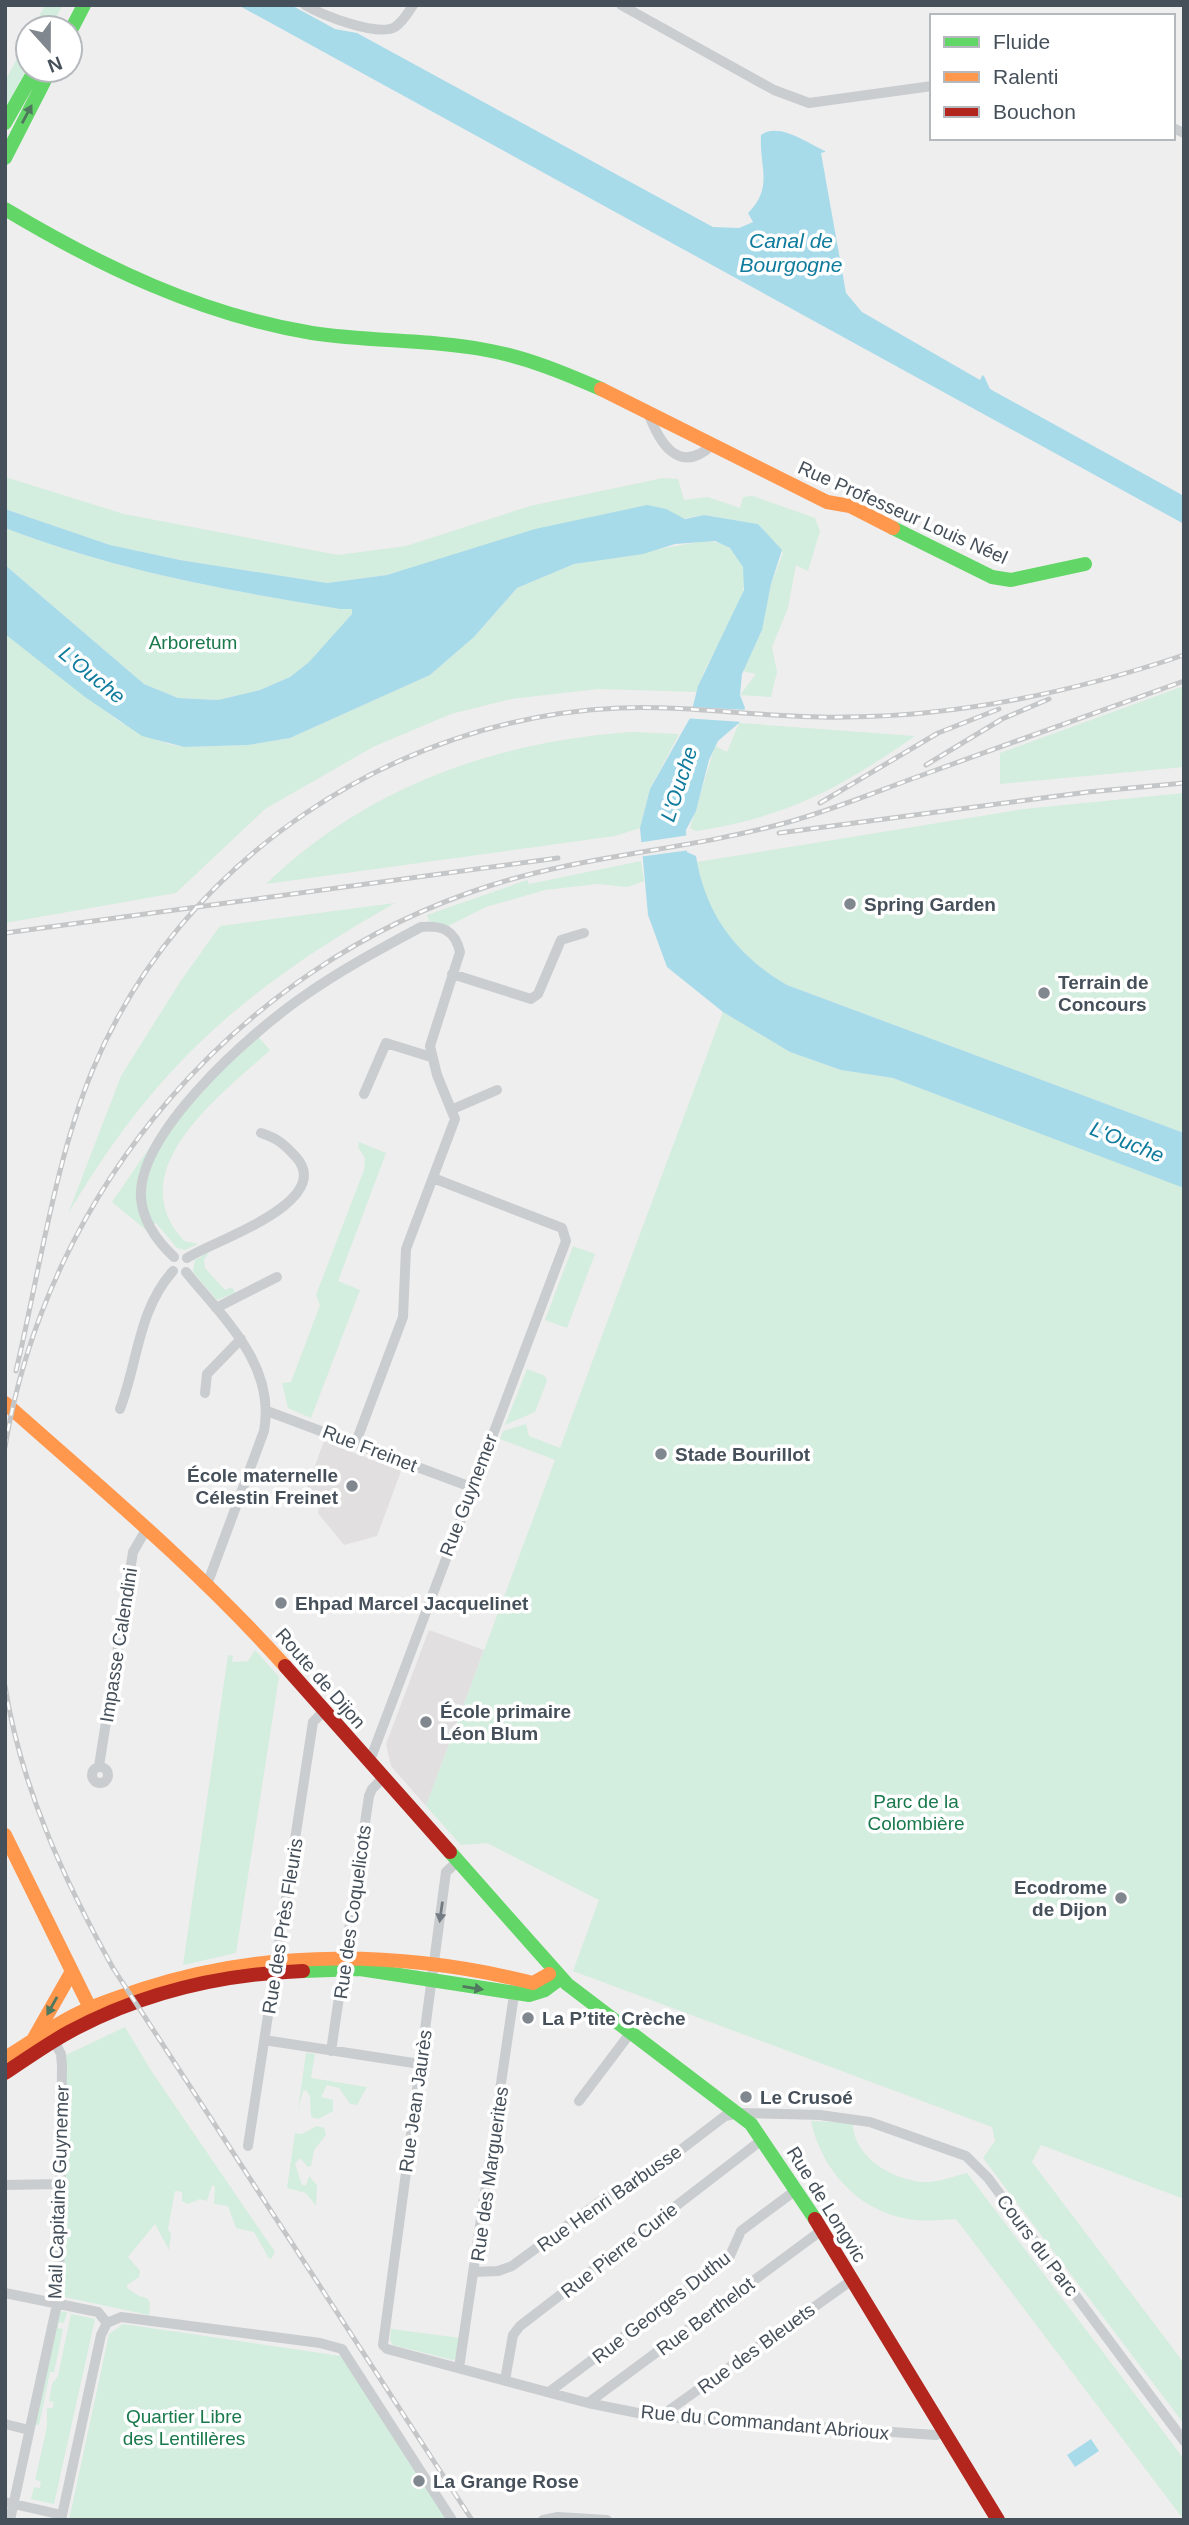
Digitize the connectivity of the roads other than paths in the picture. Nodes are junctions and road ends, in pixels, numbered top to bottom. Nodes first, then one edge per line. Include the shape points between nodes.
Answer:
1 (305, 5) edge
2 (413, 5) edge
3 (621, 5) edge
4 (27, 84) edge
5 (43, 84) edge
6 (930, 86) edge
7 (5, 123) edge
8 (5, 158) edge
9 (5, 209) edge
10 (648, 412) junction
11 (712, 445) junction
12 (1085, 564) dead end
13 (584, 933) dead end
14 (452, 974) junction
15 (431, 1058) junction
16 (497, 1090) dead end
17 (364, 1094) dead end
18 (453, 1110) junction
19 (261, 1133) dead end
20 (433, 1178) junction
21 (173, 1257) junction
22 (187, 1258) junction
23 (173, 1271) junction
24 (186, 1272) junction
25 (277, 1278) dead end
26 (216, 1308) junction
27 (241, 1339) junction
28 (205, 1393) dead end
29 (5, 1403) edge
30 (120, 1409) dead end
31 (267, 1412) junction
32 (5, 1415) edge
33 (37, 1433) junction
34 (356, 1442) junction
35 (471, 1487) junction
36 (147, 1528) junction
37 (208, 1582) junction
38 (324, 1711) junction
39 (369, 1763) junction
40 (99, 1766) dead end
41 (382, 1779) junction
42 (5, 1835) edge
43 (457, 1862) junction
44 (344, 1964) junction
45 (276, 1966) junction
46 (433, 1967) junction
47 (71, 1973) junction
48 (557, 1974) junction
49 (431, 1982) junction
50 (516, 1987) junction
51 (93, 2013) junction
52 (631, 2032) junction
53 (51, 2036) junction
54 (33, 2040) junction
55 (264, 2040) junction
56 (331, 2051) junction
57 (5, 2058) edge
58 (420, 2064) junction
59 (5, 2073) edge
60 (579, 2101) dead end
61 (739, 2113) junction
62 (763, 2139) junction
63 (248, 2146) dead end
64 (60, 2184) junction
65 (5, 2185) edge
66 (796, 2190) junction
67 (822, 2230) junction
68 (475, 2272) junction
69 (852, 2280) junction
70 (5, 2293) edge
71 (56, 2304) junction
72 (107, 2323) junction
73 (383, 2345) joint
74 (459, 2368) junction
75 (505, 2380) junction
76 (550, 2392) junction
77 (588, 2403) junction
78 (661, 2417) junction
79 (5, 2424) edge
80 (29, 2430) junction
81 (946, 2432) junction
82 (1184, 2441) edge
83 (9, 2503) edge
84 (61, 2518) edge
85 (10, 2520) edge
86 (452, 2520) edge
87 (543, 2520) edge
88 (607, 2520) edge
89 (998, 2520) edge

1 - 2 street via 346,23 386,30 402,22
3 - 6 street via 774,90 810,103
4 - 7 main road
8 -> 5 main road
9 - 10 main road, Rue Professeur Louis Néel via 167,295 311,333 509,355 581,379
10 - 11 main road, Rue Professeur Louis Néel
10 - 11 street via 665,449 676,455 704,452
11 - 12 main road, Rue Professeur Louis Néel via 827,502 850,506 992,577 1011,580
13 - 14 street via 561,940 538,994 531,999
14 - 15 street via 431,1036
14 - 21 street via 460,952 452,934 436,926 421,927 299,999 228,1060 173,1120 149,1157 141,1197 148,1224
15 - 17 street via 386,1043
15 - 18 street
16 - 18 street
18 - 20 street via 455,1119
19 - 22 street via 279,1138 299,1161 304,1178 297,1196 283,1209
20 - 34 street via 406,1249 403,1317
20 - 35 street, Rue Guynemer via 562,1228 566,1241
21 - 22 street
21 - 23 street
22 - 24 street
23 - 24 street
23 - 30 street via 163,1282 141,1330
24 - 26 street
25 - 26 street
26 - 27 street
27 - 28 street via 207,1374
27 - 31 street via 257,1365
29 - 33 main road, Route de Dijon
31 - 34 street, Rue Freinet
31 - 37 street
32 - 33 main road, Route de Dijon
33 - 36 main road, Route de Dijon
34 - 35 street, Rue Freinet
35 - 39 street, Rue Guynemer
36 - 37 main road, Route de Dijon
36 - 40 street, Impasse Calendini via 133,1552
37 - 38 main road, Route de Dijon
38 - 39 main road, Route de Dijon
38 - 45 street, Rue des Près Fleuris via 313,1722
39 - 41 main road, Route de Dijon
41 - 43 main road, Route de Dijon
41 - 44 street, Rue des Coquelicots via 369,1796
42 - 47 main road
43 -> 46 street, Rue Jean Jaurès via 446,1872
43 - 48 main road, Route de Dijon
44 - 45 main road
44 - 46 main road
44 - 49 main road
44 - 56 street, Rue des Coquelicots
45 - 51 main road via 196,1972
45 - 55 street, Rue des Près Fleuris
46 - 49 street, Rue Jean Jaurès
46 - 50 main road via 505,1976
47 - 51 main road
47 -> 54 main road
48 - 50 main road
48 - 52 main road, Rue de Longvic
49 -> 50 main road
49 - 58 street, Rue Jean Jaurès
50 - 68 street, Rue des Marguerites
51 - 53 main road
52 - 60 street
52 - 61 main road, Rue de Longvic
53 - 54 main road
53 - 59 main road
53 - 64 street, Mail Capitaine Guynemer via 62,2066
54 - 57 main road
55 - 56 street
55 - 63 street, Rue des Près Fleuris
56 - 58 street
58 - 73 street, Rue Jean Jaurès
61 - 62 main road, Rue de Longvic
61 - 68 street, Rue Henri Barbusse via 725,2116 640,2181 602,2200 512,2266
61 - 82 street, Cours du Parc via 870,2122 966,2156 988,2178
62 - 66 main road, Rue de Longvic
62 - 75 street, Rue Pierre Curie via 520,2326 513,2336
64 - 65 street
64 - 71 street, Mail Capitaine Guynemer
66 - 67 main road, Rue de Longvic
66 - 76 street, Rue Georges Duthu via 741,2231 729,2258
67 - 69 main road, Rue de Longvic
67 - 77 street, Rue Berthelot
68 - 74 street, Rue des Marguerites
69 - 78 street, Rue des Bleuets
69 - 81 main road, Rue de Longvic
70 - 71 street
71 - 72 street via 98,2312
71 - 80 street, Mail Capitaine Guynemer
72 - 84 street
72 - 86 street via 127,2317 342,2349
73 - 74 street, Rue du Commandant Abrioux
74 - 75 street, Rue du Commandant Abrioux
75 - 76 street, Rue du Commandant Abrioux
76 - 77 street, Rue du Commandant Abrioux
77 - 78 street, Rue du Commandant Abrioux
78 - 81 street, Rue du Commandant Abrioux via 936,2435
79 - 80 street
80 - 83 street, Mail Capitaine Guynemer
81 - 89 main road, Rue de Longvic
83 - 84 street
83 - 85 street, Mail Capitaine Guynemer
87 - 88 street

